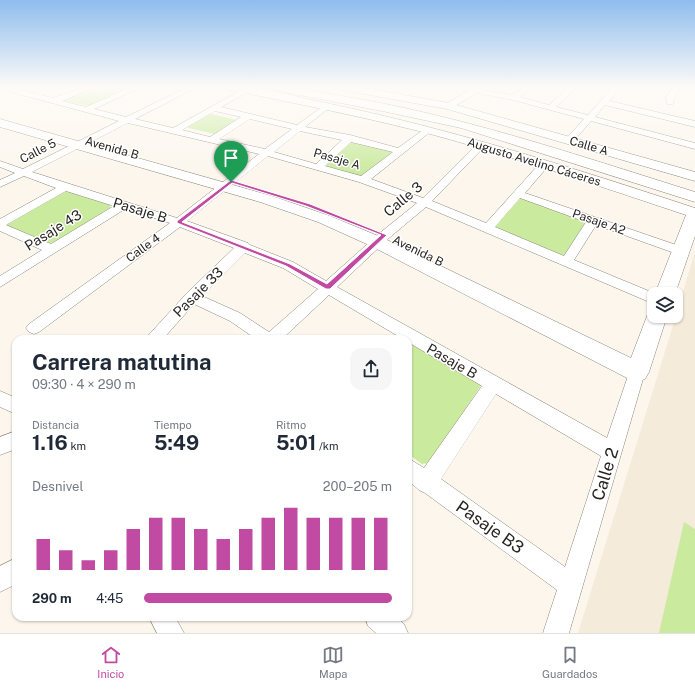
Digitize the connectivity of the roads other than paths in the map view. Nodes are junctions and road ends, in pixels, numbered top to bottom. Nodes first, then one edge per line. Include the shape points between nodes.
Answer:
1 (0, 117) edge
2 (113, 117) edge
3 (134, 117) edge
4 (198, 117) edge
5 (247, 117) edge
6 (251, 117) edge
7 (312, 117) edge
8 (370, 117) edge
9 (426, 117) edge
10 (448, 117) edge
11 (486, 117) edge
12 (583, 117) edge
13 (664, 117) edge
14 (589, 118) junction
15 (127, 120) junction
16 (0, 123) edge
17 (695, 124) edge
18 (299, 127) junction
19 (175, 130) junction
20 (427, 130) junction
21 (350, 138) junction
22 (212, 139) junction
23 (569, 140) junction
24 (82, 143) junction
25 (482, 145) junction
26 (695, 146) edge
27 (400, 151) junction
28 (268, 153) junction
29 (0, 164) edge
30 (545, 164) junction
31 (318, 167) junction
32 (24, 172) junction
33 (695, 177) edge
34 (363, 180) junction
35 (0, 184) edge
36 (227, 185) junction
37 (65, 187) junction
38 (695, 191) edge
39 (518, 194) junction
40 (695, 198) edge
41 (425, 202) junction
42 (123, 205) junction
43 (695, 213) edge
44 (593, 220) junction
45 (178, 222) junction
46 (0, 226) edge
47 (487, 229) junction
48 (381, 238) junction
49 (244, 246) junction
50 (51, 249) junction
51 (680, 251) junction
52 (566, 262) junction
53 (0, 282) edge
54 (328, 287) junction
55 (667, 287) edge
56 (647, 296) edge
57 (192, 297) junction
58 (654, 323) edge
59 (34, 328) dead end
60 (392, 333) edge
61 (157, 335) edge
62 (262, 335) edge
63 (276, 335) edge
64 (412, 343) edge
65 (639, 366) junction
66 (493, 384) junction
67 (0, 399) edge
68 (12, 404) edge
69 (12, 442) edge
70 (0, 446) edge
71 (612, 452) junction
72 (412, 471) edge
73 (426, 482) junction
74 (12, 572) edge
75 (0, 580) edge
76 (572, 586) junction
77 (164, 621) edge
78 (382, 621) edge
79 (171, 633) edge
80 (395, 633) edge
81 (556, 633) edge

1 - 24 street, Avenida B
2 - 15 street, Pasaje A
3 - 15 street, Calle 5
4 - 19 street
5 - 22 street
6 - 18 street
7 - 18 street, Calle 4
8 - 20 street, Augusto Avelino Cáceres
9 - 40 highway via 464,125
10 - 38 highway via 563,149
11 - 23 street, Calle A
12 - 14 street
13 - 17 street
14 - 23 street
14 - 26 street
15 - 19 street, Pasaje A
15 - 24 street, Calle 5
16 - 24 street, Avenida B
18 - 21 street
18 - 28 street, Calle 4
19 - 22 street, Pasaje A
20 - 25 street, Augusto Avelino Cáceres
20 - 27 street
21 - 27 street
21 - 31 street
22 - 28 street, Pasaje A
23 - 33 street, Calle A
24 - 32 street, Calle 5
24 - 36 street, Avenida B
25 - 30 street, Augusto Avelino Cáceres
25 - 41 street, Calle 3
27 - 34 street
28 - 31 street, Pasaje A
28 - 36 street, Calle 4
29 - 32 street, Pasaje B
30 - 39 street
30 - 43 street, Augusto Avelino Cáceres
31 - 34 street, Pasaje A
32 - 35 street, Calle 5
32 - 37 street, Pasaje B
34 - 41 street, Pasaje A
36 - 45 street, Calle 4
36 - 48 street, Avenida B
37 - 42 street, Pasaje B
37 - 46 street
39 - 44 street, Pasaje A2
39 - 47 street
41 - 47 street, Pasaje A
41 - 48 street, Calle 3
42 - 45 street, Pasaje B
42 - 50 street, Pasaje 43
43 - 51 street
44 - 51 street, Pasaje A2
44 - 52 street
45 - 49 street, Pasaje B
45 - 59 street, Calle 4
46 - 50 street
47 - 52 street, Pasaje A
48 - 54 street, Calle 3
48 - 65 street, Avenida B
49 - 54 street, Pasaje B via 288,265
49 - 57 street, Pasaje 33
50 - 53 street, Pasaje 43
51 - 55 street
52 - 56 street, Pasaje A
54 - 60 street, Pasaje B
54 - 63 street, Calle 3
57 - 61 street, Pasaje 33
57 - 62 street via 235,317
58 - 65 street, Calle 2
64 - 66 street, Pasaje B
65 - 71 street, Calle 2
66 - 71 street, Pasaje B
66 - 73 street
67 - 68 street
69 - 70 street
71 - 76 street, Calle 2
72 - 73 street, Pasaje B3
73 - 76 street, Pasaje B3
74 - 75 street
76 - 81 street, Calle 2
77 - 79 street
78 - 80 street

